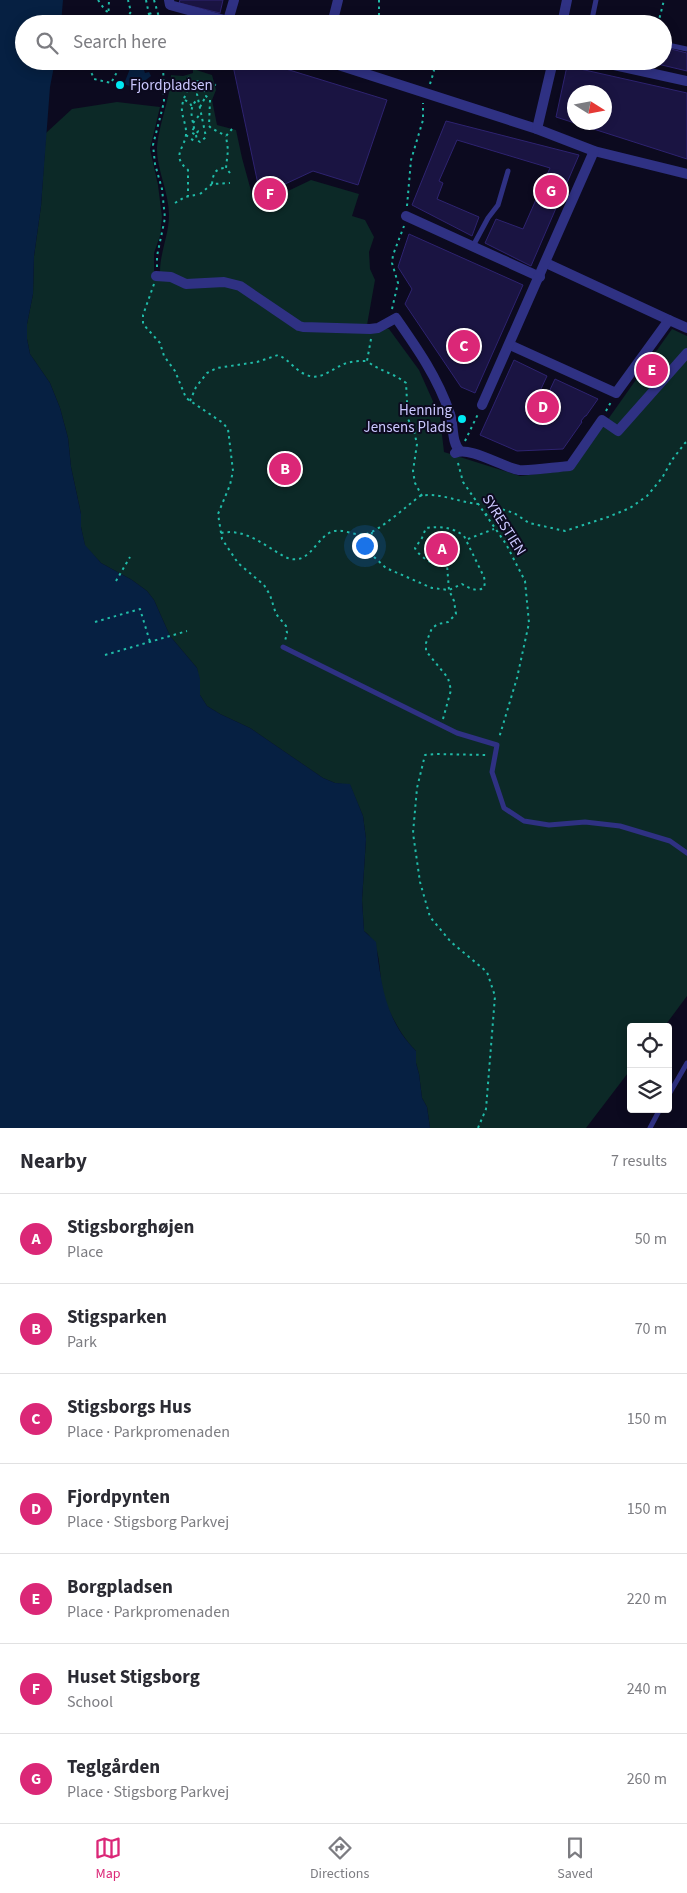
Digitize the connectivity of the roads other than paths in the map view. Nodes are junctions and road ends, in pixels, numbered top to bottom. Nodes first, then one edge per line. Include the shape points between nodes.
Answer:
1 (168, 0) edge
2 (234, 0) edge
3 (338, 0) edge
4 (567, 0) edge
5 (595, 0) edge
6 (204, 15) edge
7 (230, 15) edge
8 (334, 15) edge
9 (565, 15) edge
10 (592, 15) edge
11 (672, 46) edge
12 (687, 49) edge
13 (354, 70) edge
14 (552, 70) edge
15 (639, 70) edge
16 (687, 80) edge
17 (537, 129) junction
18 (594, 151) junction
19 (508, 171) dead end
20 (687, 174) edge
21 (406, 216) dead end
22 (474, 246) junction
23 (546, 263) junction
24 (156, 276) road end
25 (540, 277) junction
26 (669, 320) junction
27 (687, 328) edge
28 (510, 345) junction
29 (687, 353) edge
30 (482, 405) road end
31 (282, 647) road end
32 (687, 854) edge
33 (687, 1063) edge
34 (672, 1089) edge
35 (658, 1113) edge
36 (650, 1128) edge

1 - 6 street via 170,5
2 - 7 street
3 - 8 street
4 - 9 street
5 - 10 lane
11 - 12 lane
13 - 17 street
14 - 17 street
15 - 16 street
17 - 18 street
18 - 20 street
18 - 23 street
19 - 22 lane via 498,205
21 - 22 street
22 - 25 street
23 - 25 street
23 - 26 street
24 - 29 street via 171,277 186,284 224,282 240,286 303,327 370,329 396,318 429,365 451,416 458,452 519,470 570,466 602,420 618,431
25 - 28 street
26 - 27 street
26 - 28 street via 616,393
28 - 30 street
31 - 32 lane via 457,733 496,745 492,772 504,808 524,821 549,825 585,822 620,826 670,842
33 - 34 lane
35 - 36 lane

